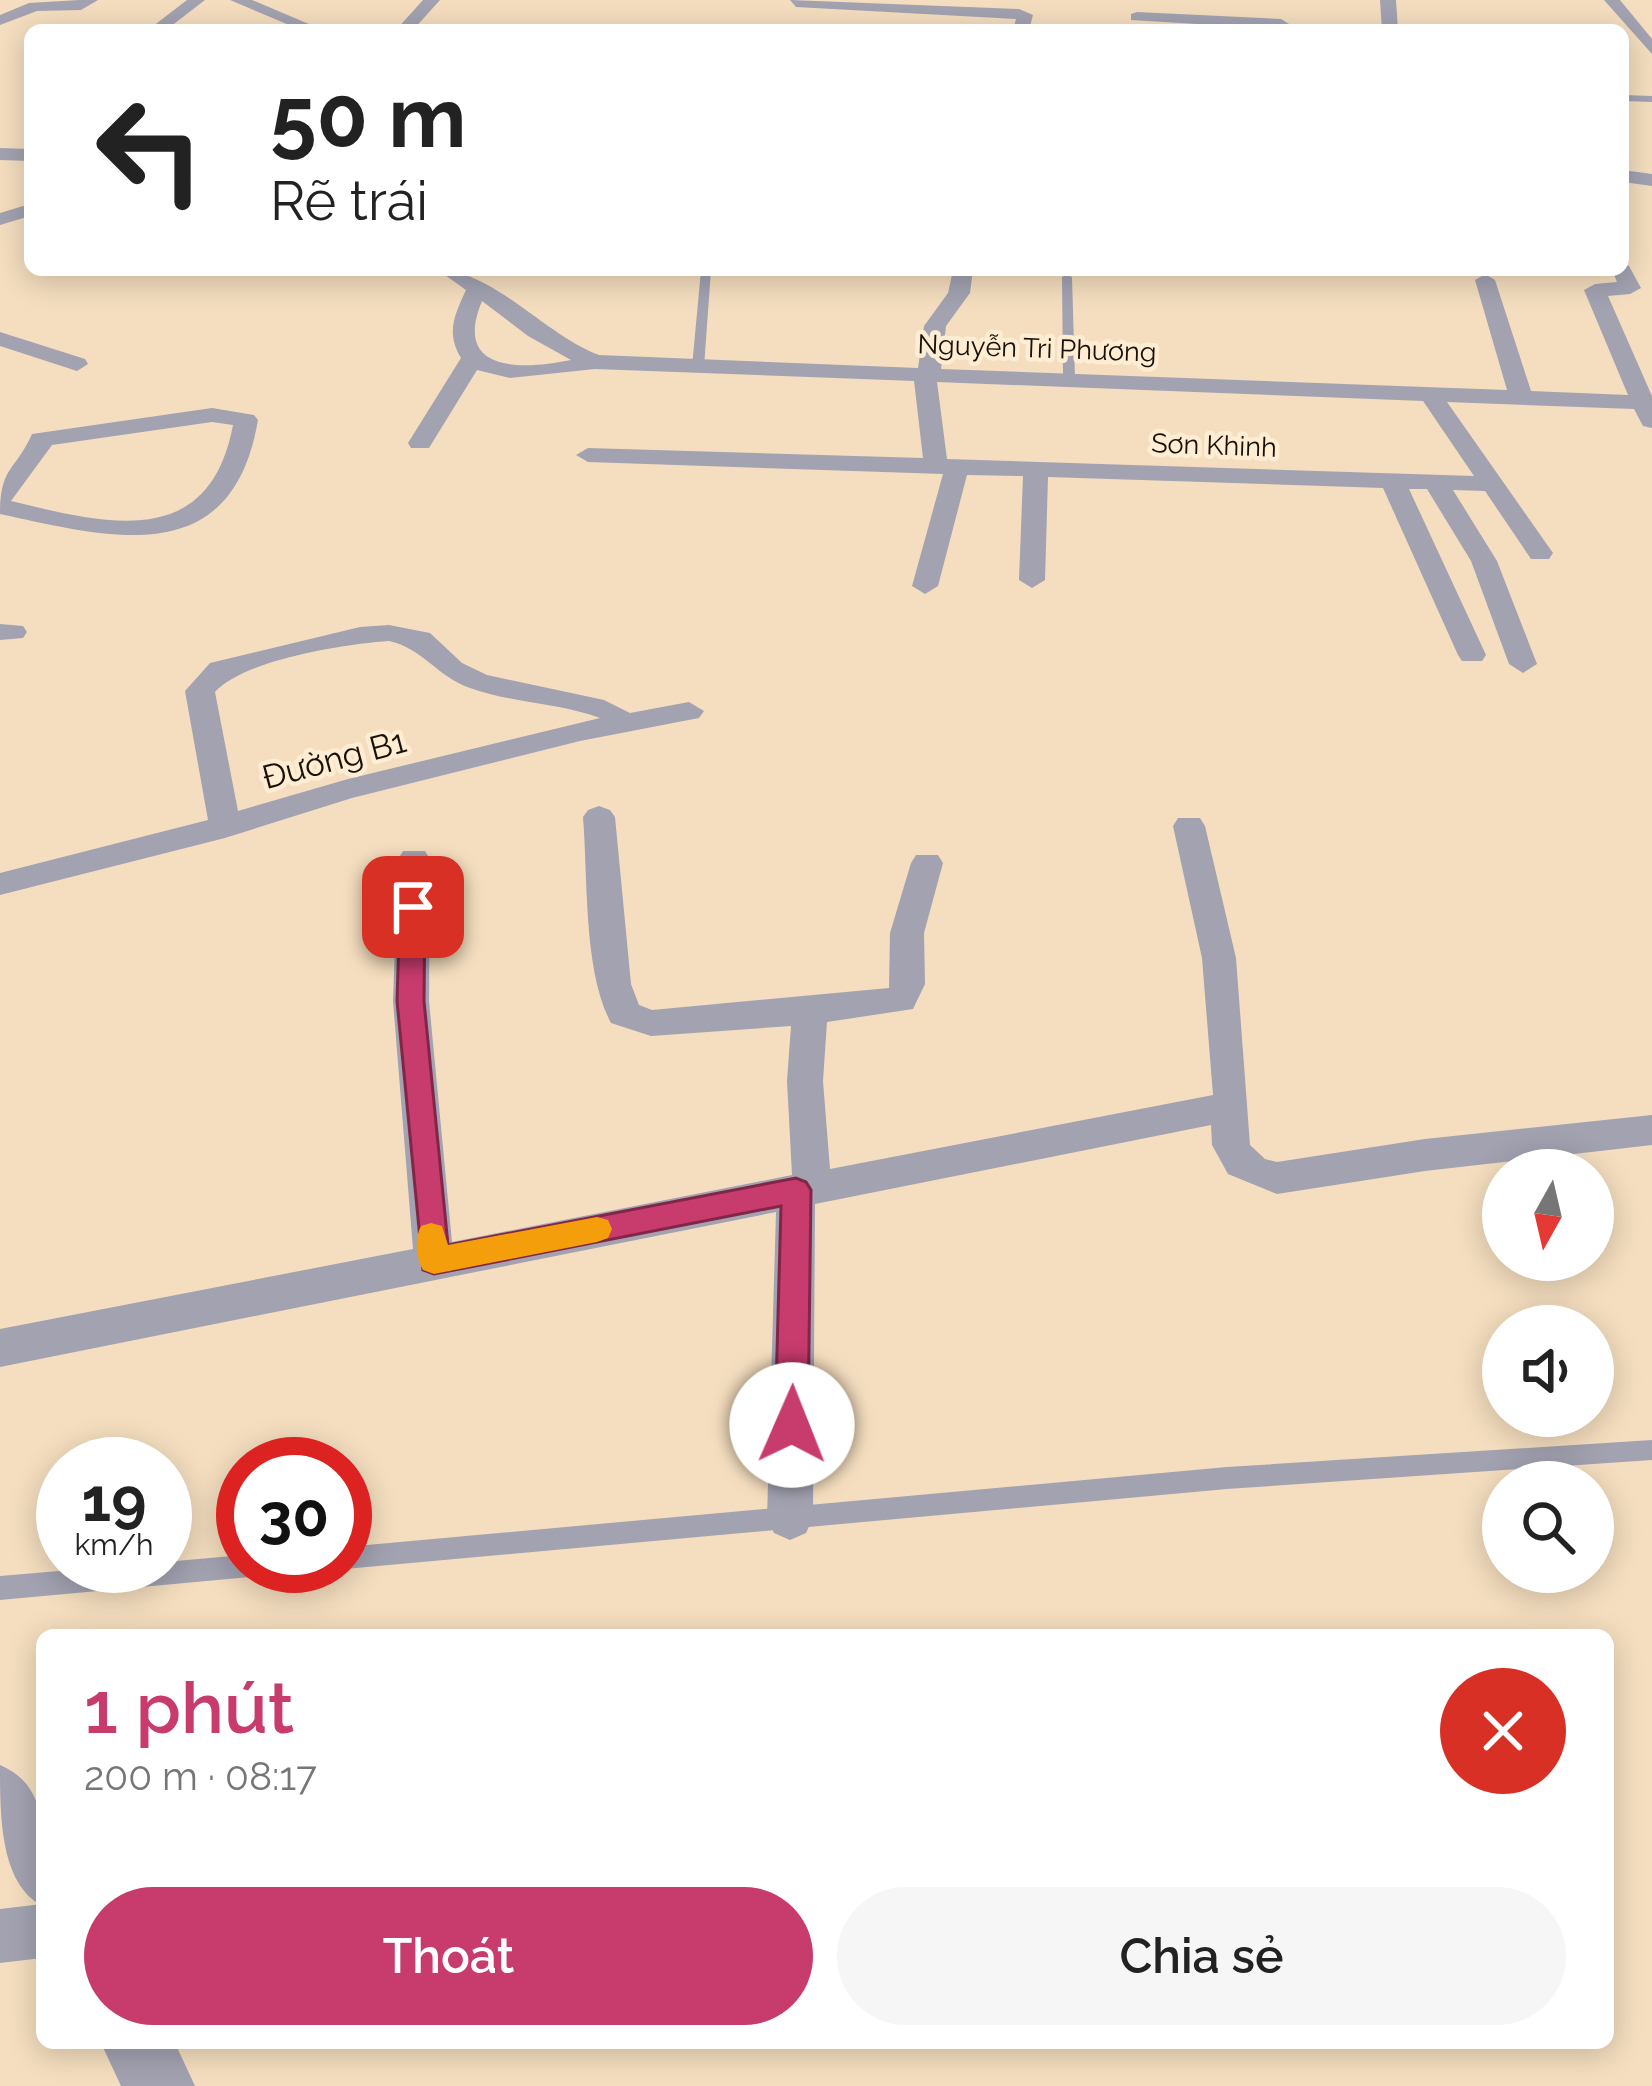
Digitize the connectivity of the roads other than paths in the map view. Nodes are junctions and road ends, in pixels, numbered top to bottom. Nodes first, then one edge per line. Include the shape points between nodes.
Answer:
1 (90, 0) edge
2 (197, 0) edge
3 (238, 0) edge
4 (298, 0) edge
5 (432, 0) edge
6 (1612, 0) edge
7 (794, 6) edge
8 (915, 8) junction
9 (281, 15) junction
10 (1138, 16) edge
11 (0, 20) edge
12 (1023, 23) edge
13 (164, 24) edge
14 (301, 24) edge
15 (410, 24) edge
16 (911, 24) edge
17 (1281, 24) dead end
18 (1652, 50) edge
19 (23, 212) dead end
20 (0, 219) edge
21 (458, 276) edge
22 (706, 276) edge
23 (962, 276) edge
24 (1067, 277) dead end
25 (1626, 279) edge
26 (1485, 280) dead end
27 (478, 288) junction
28 (0, 339) edge
29 (472, 359) junction
30 (596, 362) junction
31 (76, 364) dead end
32 (698, 367) junction
33 (927, 373) junction
34 (1069, 379) junction
35 (1429, 393) junction
36 (1522, 397) junction
37 (1649, 410) edge
38 (48, 413) dead end
39 (41, 439) junction
40 (420, 443) dead end
41 (588, 455) dead end
42 (946, 466) junction
43 (1036, 469) junction
44 (1392, 481) junction
45 (1435, 482) junction
46 (1490, 484) junction
47 (0, 502) edge
48 (1540, 553) dead end
49 (1032, 580) dead end
50 (926, 586) dead end
51 (1472, 655) dead end
52 (1522, 664) dead end
53 (689, 711) dead end
54 (622, 724) junction
55 (599, 817) dead end
56 (1189, 826) dead end
57 (225, 827) junction
58 (414, 859) dead end
59 (927, 863) dead end
60 (0, 884) edge
61 (810, 1011) junction
62 (1232, 1106) junction
63 (1652, 1130) edge
64 (804, 1189) junction
65 (434, 1261) junction
66 (0, 1348) edge
67 (1652, 1450) edge
68 (790, 1518) junction
69 (372, 1556) edge
70 (216, 1569) edge
71 (0, 1588) edge
72 (0, 1797) edge
73 (36, 1862) edge
74 (36, 1932) edge
75 (0, 1936) edge
76 (139, 2049) edge
77 (160, 2086) edge

1 - 11 street
2 - 13 street
3 - 9 street
4 - 9 street
5 - 15 street
6 - 18 street
7 - 8 street
8 - 12 street
8 - 16 street
9 - 14 street
10 - 17 street
19 - 20 street
21 - 27 street, Nguyễn Tri Phương
22 - 32 lane
23 - 33 street via 935,326
24 - 34 lane
25 - 37 street via 1595,290
26 - 36 street
27 - 29 street via 459,334
27 - 30 street, Nguyễn Tri Phương via 554,349
28 - 31 street
29 - 30 street via 522,370
29 - 40 street
30 - 32 street, Nguyễn Tri Phương
32 - 33 street, Nguyễn Tri Phương
33 - 34 street, Nguyễn Tri Phương
33 - 42 street
34 - 35 street, Nguyễn Tri Phương
35 - 36 street, Nguyễn Tri Phương
35 - 46 street
36 - 37 street, Nguyễn Tri Phương
38 - 39 street
39 - 47 street
39 - 47 street via 212,416 246,420 232,481 197,514 170,524 120,530
41 - 42 street, Sơn Khinh
42 - 43 street, Sơn Khinh
42 - 50 street
43 - 44 street, Sơn Khinh
43 - 49 street
44 - 45 street, Sơn Khinh
44 - 51 street
45 - 46 street, Sơn Khinh
45 - 52 street via 1484,561
46 - 48 street
53 - 54 street, Đường B1
54 - 57 street, Đường B1
54 - 57 street via 594,706 479,682 406,635 360,635 220,669 200,691
55 - 61 street via 614,984 625,1015 673,1023
56 - 62 street via 1219,958
57 - 60 street, Đường B1
58 - 65 street via 411,1001
59 - 61 street via 907,933 902,1000
61 - 64 street
62 - 63 street via 1227,1129 1238,1163 1252,1175 1276,1178
62 - 64 street
64 - 65 street
64 - 68 street
65 - 66 street
67 - 68 lane
68 - 69 lane
70 - 71 lane
72 - 73 street
74 - 75 street
76 - 77 street

